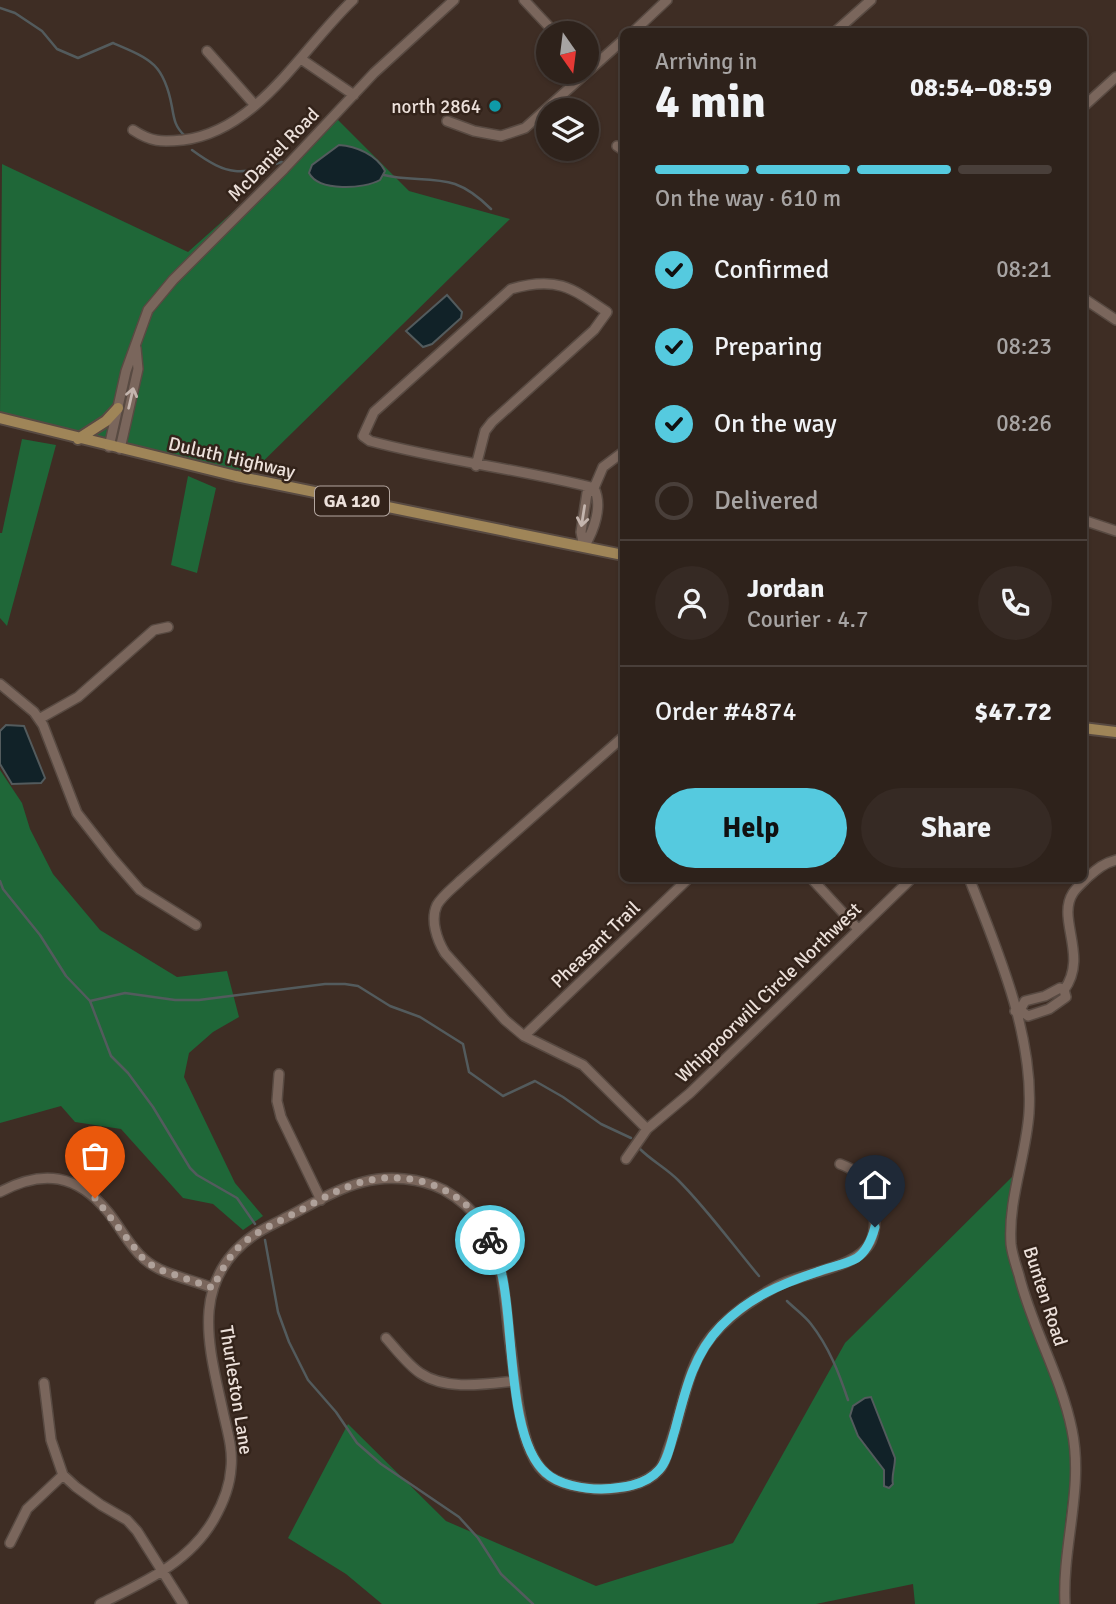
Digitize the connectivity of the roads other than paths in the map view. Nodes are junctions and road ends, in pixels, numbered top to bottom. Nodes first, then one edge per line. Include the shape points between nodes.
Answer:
1 (353, 0) edge
2 (454, 0) edge
3 (524, 0) edge
4 (667, 0) edge
5 (871, 0) edge
6 (544, 21) edge
7 (637, 28) edge
8 (840, 28) edge
9 (620, 42) edge
10 (207, 51) dead end
11 (301, 59) junction
12 (599, 60) edge
13 (1116, 77) edge
14 (572, 84) edge
15 (354, 95) junction
16 (1087, 103) edge
17 (254, 104) junction
18 (447, 121) dead end
19 (132, 130) dead end
20 (1087, 301) edge
21 (1116, 320) edge
22 (136, 346) junction
23 (118, 408) junction
24 (0, 418) edge
25 (78, 439) junction
26 (114, 448) junction
27 (620, 454) edge
28 (476, 466) junction
29 (594, 488) junction
30 (1087, 521) edge
31 (1116, 531) edge
32 (584, 547) junction
33 (620, 554) edge
34 (168, 627) dead end
35 (0, 684) edge
36 (39, 719) junction
37 (1087, 728) edge
38 (1116, 732) edge
39 (620, 740) edge
40 (1116, 860) edge
41 (1087, 879) edge
42 (685, 882) edge
43 (815, 882) edge
44 (908, 882) edge
45 (970, 882) edge
46 (1084, 882) edge
47 (196, 925) dead end
48 (858, 929) junction
49 (1065, 990) junction
50 (1048, 995) junction
51 (1054, 1006) junction
52 (1018, 1011) junction
53 (524, 1036) junction
54 (279, 1074) dead end
55 (647, 1129) junction
56 (626, 1159) dead end
57 (840, 1164) dead end
58 (0, 1192) edge
59 (321, 1200) junction
60 (213, 1288) junction
61 (386, 1338) dead end
62 (515, 1381) junction
63 (44, 1383) dead end
64 (63, 1475) junction
65 (10, 1543) dead end
66 (162, 1572) junction
67 (100, 1604) edge
68 (183, 1604) edge
69 (1065, 1604) edge

1 - 11 street
2 - 15 street, McDaniel Road
3 - 6 street
4 - 7 street
5 - 8 street
9 - 12 street
10 - 17 street
11 - 15 street
11 - 17 street
13 - 16 street
14 - 18 street via 525,128 500,136
15 - 22 street, McDaniel Road via 173,280 148,310
17 - 19 street via 222,129 196,138 149,141
20 - 21 street
22 - 23 street, McDaniel Road
26 -> 22 street, McDaniel Road via 138,369
23 - 25 main road
23 - 26 street, McDaniel Road
24 - 25 main road, Duluth Highway / GA 120
25 - 26 main road, Duluth Highway / GA 120
26 - 32 main road, Duluth Highway / GA 120
27 - 29 street via 603,467
28 - 28 street via 420,455 363,436 373,412 511,289 559,283 607,312 594,330 492,422 485,431
28 - 29 street
29 - 32 street via 599,498 592,533
30 - 31 street
32 - 33 main road, Duluth Highway / GA 120
34 - 36 street via 153,630 78,697
35 - 36 street
36 - 47 street via 77,813 140,890
37 - 38 main road
39 - 53 street via 437,905 437,941 490,1005
40 - 41 street
42 - 53 street, Pheasant Trail
43 - 48 street
44 - 48 street, Whippoorwill Circle Northwest
45 - 52 street, Bunten Road
46 - 49 street via 1069,904 1075,958 1074,975
48 - 55 street, Whippoorwill Circle Northwest
49 - 50 street
49 - 51 street via 1066,997
50 - 51 street
50 - 52 street via 1025,1001
51 - 52 street via 1028,1016
52 - 69 street, Bunten Road via 1029,1113 1012,1206 1011,1245 1073,1433 1075,1486
53 - 55 street via 583,1065
54 - 59 street via 281,1117
55 - 56 street, Whippoorwill Circle Northwest
57 - 62 street, Thurleston Lane via 856,1172 871,1199 875,1227 870,1242 858,1257 779,1284 723,1324 692,1368 661,1468 645,1482 595,1489 544,1472 524,1430
58 - 60 street via 37,1177 76,1184 109,1213 145,1261
59 - 60 street, Thurleston Lane via 255,1234 236,1250
59 - 62 street, Thurleston Lane via 343,1188 391,1178 432,1184 461,1199 485,1227 502,1275
60 - 66 street, Thurleston Lane via 208,1341 232,1465 214,1518 191,1549
61 - 62 street via 421,1374 443,1382 481,1385
63 - 64 street via 51,1440
64 - 65 street via 27,1509
64 - 66 street via 127,1520
66 - 67 street, Thurleston Lane
66 - 68 street

